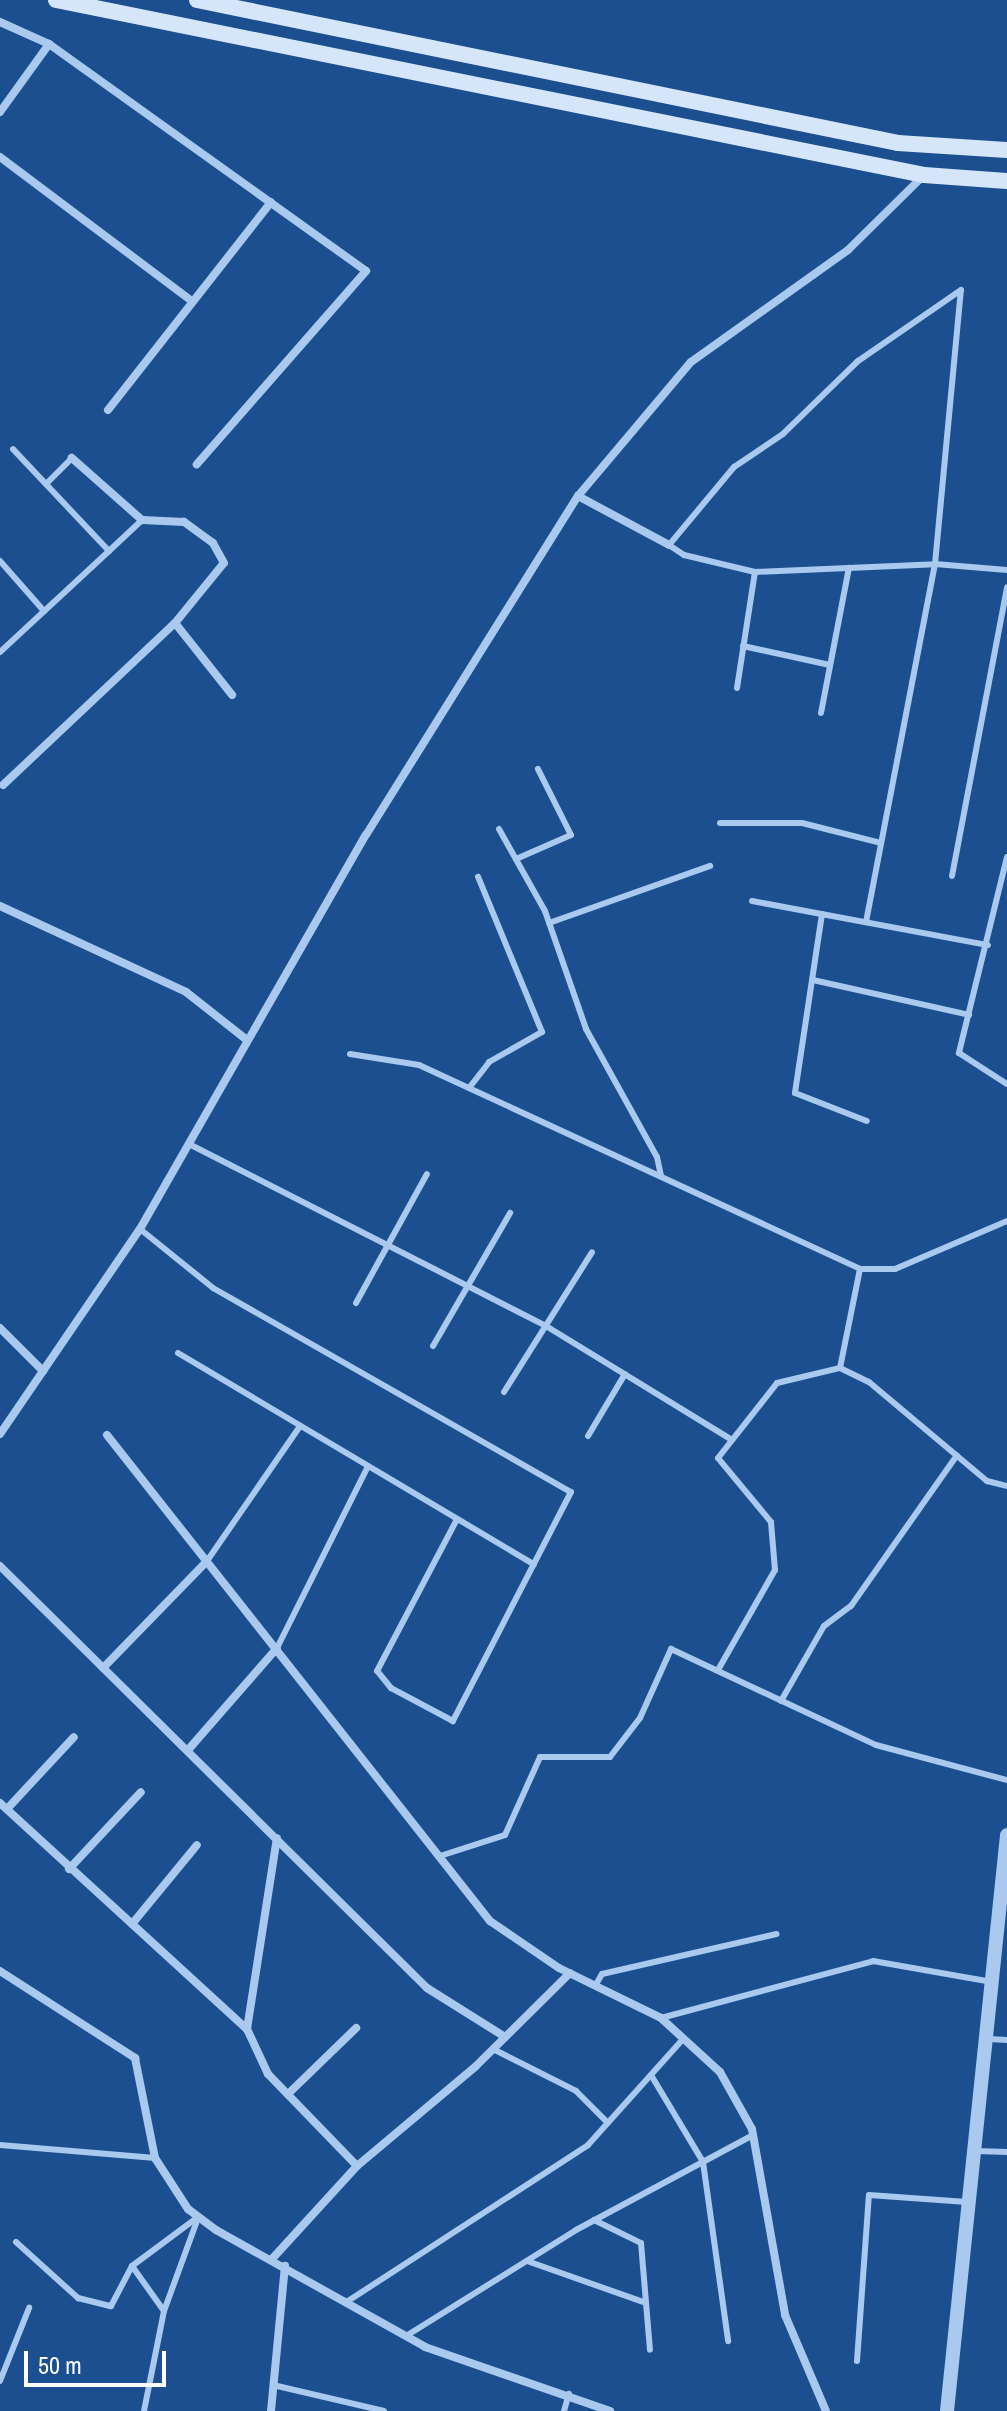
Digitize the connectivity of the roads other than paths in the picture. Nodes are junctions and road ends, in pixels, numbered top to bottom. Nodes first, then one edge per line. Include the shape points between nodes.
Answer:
1 (56, 0) edge
2 (197, 0) edge
3 (0, 22) edge
4 (49, 44) junction
5 (0, 112) edge
6 (1007, 150) edge
7 (0, 157) edge
8 (924, 175) junction
9 (1003, 181) edge
10 (271, 202) junction
11 (192, 301) junction
12 (108, 410) dead end
13 (13, 449) dead end
14 (72, 458) joint
15 (197, 464) dead end
16 (46, 484) junction
17 (578, 496) junction
18 (142, 520) junction
19 (669, 545) junction
20 (109, 551) junction
21 (0, 561) edge
22 (935, 564) junction
23 (849, 568) junction
24 (1007, 570) edge
25 (755, 572) junction
26 (1007, 587) edge
27 (44, 611) junction
28 (175, 623) junction
29 (743, 646) junction
30 (0, 652) edge
31 (830, 665) junction
32 (737, 688) dead end
33 (232, 695) dead end
34 (821, 713) dead end
35 (538, 769) dead end
36 (3, 785) dead end
37 (720, 823) dead end
38 (499, 829) dead end
39 (881, 843) junction
40 (1007, 857) edge
41 (516, 859) junction
42 (710, 866) dead end
43 (952, 876) dead end
44 (478, 877) dead end
45 (752, 901) dead end
46 (0, 906) edge
47 (822, 914) junction
48 (866, 922) junction
49 (549, 923) junction
50 (988, 945) junction
51 (813, 980) junction
52 (969, 1015) junction
53 (247, 1040) junction
54 (350, 1054) dead end
55 (1007, 1084) edge
56 (469, 1088) junction
57 (867, 1121) dead end
58 (189, 1144) junction
59 (427, 1174) dead end
60 (661, 1176) junction
61 (510, 1213) dead end
62 (1007, 1221) edge
63 (140, 1229) junction
64 (387, 1247) junction
65 (592, 1252) dead end
66 (860, 1269) junction
67 (467, 1287) junction
68 (356, 1303) dead end
69 (546, 1326) junction
70 (0, 1328) edge
71 (433, 1346) dead end
72 (178, 1353) dead end
73 (840, 1368) junction
74 (43, 1371) junction
75 (625, 1374) junction
76 (504, 1392) dead end
77 (300, 1426) junction
78 (0, 1434) edge
79 (107, 1435) dead end
80 (588, 1436) dead end
81 (732, 1440) junction
82 (957, 1455) junction
83 (368, 1466) junction
84 (1007, 1486) edge
85 (457, 1519) junction
86 (207, 1561) junction
87 (534, 1564) junction
88 (0, 1566) edge
89 (277, 1648) junction
90 (103, 1668) junction
91 (718, 1670) junction
92 (781, 1701) junction
93 (74, 1737) dead end
94 (188, 1750) junction
95 (1007, 1780) edge
96 (141, 1792) dead end
97 (4, 1806) edge
98 (1007, 1835) edge
99 (277, 1838) junction
100 (197, 1845) dead end
101 (440, 1856) junction
102 (69, 1869) junction
103 (132, 1924) junction
104 (776, 1934) dead end
105 (0, 1971) edge
106 (570, 1973) junction
107 (993, 1982) junction
108 (595, 1986) junction
109 (661, 2018) junction
110 (356, 2028) dead end
111 (247, 2029) junction
112 (505, 2037) junction
113 (683, 2039) junction
114 (988, 2039) junction
115 (1007, 2040) edge
116 (493, 2049) junction
117 (651, 2075) junction
118 (288, 2094) junction
119 (608, 2123) junction
120 (753, 2135) junction
121 (0, 2145) edge
122 (976, 2151) junction
123 (1007, 2152) edge
124 (155, 2158) junction
125 (703, 2162) junction
126 (357, 2166) junction
127 (970, 2202) junction
128 (198, 2217) junction
129 (594, 2220) junction
130 (16, 2242) dead end
131 (272, 2259) junction
132 (527, 2261) junction
133 (132, 2266) junction
134 (285, 2266) junction
135 (348, 2301) junction
136 (646, 2303) junction
137 (29, 2308) dead end
138 (164, 2311) junction
139 (406, 2336) junction
140 (728, 2341) dead end
141 (650, 2350) dead end
142 (857, 2361) dead end
143 (0, 2381) edge
144 (273, 2385) junction
145 (569, 2394) junction
146 (144, 2411) edge
147 (271, 2411) edge
148 (384, 2411) edge
149 (564, 2411) edge
150 (610, 2411) edge
151 (826, 2411) edge
152 (947, 2411) edge

1 - 8 main road
2 - 6 main road via 898,143
3 - 4 street
4 - 5 street
4 - 10 street
7 - 11 street
8 - 9 main road
8 - 17 street via 848,250 691,362
10 - 11 street
10 - 15 street via 366,271
11 - 12 street
13 - 16 lane
14 - 16 lane
14 - 18 street
16 - 20 lane
17 - 19 street
17 - 53 street
18 - 20 lane
18 - 28 street via 184,522 224,555 216,576
19 - 22 lane via 734,467 783,434 858,361 961,290
19 - 25 lane via 684,555
20 - 27 lane
21 - 27 lane
22 - 23 lane
22 - 24 lane
22 - 39 lane
23 - 25 lane
23 - 31 lane
25 - 29 lane
26 - 43 lane
27 - 30 lane
28 - 33 street
28 - 36 street
29 - 31 lane
29 - 32 lane
31 - 34 lane
35 - 41 lane via 571,835
37 - 39 lane via 802,823
38 - 41 lane
39 - 48 lane
40 - 50 lane
41 - 49 lane
42 - 49 lane
44 - 56 lane via 542,1032 489,1062
45 - 47 lane
46 - 53 street via 186,992
47 - 48 lane
47 - 51 lane
48 - 50 lane
49 - 60 lane via 586,1029 657,1157
50 - 52 lane
51 - 52 lane
51 - 57 lane via 795,1093
52 - 55 lane via 959,1053
53 - 58 street
54 - 56 lane via 419,1065
56 - 60 lane
58 - 63 street
58 - 64 lane
59 - 64 lane
60 - 66 lane
61 - 67 lane
62 - 66 lane via 895,1269
63 - 74 street
63 - 87 lane via 213,1288 571,1492
64 - 67 lane
64 - 68 lane
65 - 69 lane
66 - 73 lane
67 - 69 lane
67 - 71 lane
69 - 75 lane
69 - 76 lane
70 - 74 street
72 - 77 lane
73 - 81 lane via 777,1383
73 - 82 lane via 869,1382
74 - 78 street
75 - 80 lane
75 - 81 lane
77 - 83 lane
77 - 86 lane
79 - 86 street
81 - 91 lane via 718,1458 771,1522 775,1570
82 - 84 lane via 987,1481
82 - 92 lane via 851,1606 824,1626
83 - 85 lane
83 - 89 lane
85 - 87 lane
85 - 87 lane via 377,1671 391,1688 453,1721
86 - 89 street
86 - 90 street
88 - 90 street
89 - 94 street
89 - 101 street
90 - 94 street
91 - 92 lane
91 - 101 lane via 671,1649 640,1718 610,1757 540,1757 505,1835
92 - 95 lane via 876,1745
93 - 97 street
94 - 99 street
96 - 102 street
97 - 102 street
98 - 107 street
99 - 111 street
99 - 112 street via 427,1988
100 - 103 street
101 - 106 street via 490,1921
102 - 103 street
103 - 111 street
104 - 108 lane via 602,1974
105 - 124 street via 135,2058
106 - 108 street
106 - 112 street
107 - 109 lane via 873,1961
107 - 114 street
108 - 109 street
109 - 113 street
110 - 118 street
111 - 118 street via 268,2074
112 - 116 street
113 - 117 lane
113 - 120 street via 720,2072
114 - 115 lane
114 - 122 street
116 - 119 lane via 576,2091
116 - 126 street
117 - 119 lane
117 - 125 lane
118 - 126 street
119 - 135 lane via 588,2145
120 - 125 lane
120 - 151 street via 785,2315
121 - 124 lane
122 - 123 lane
122 - 127 street
124 - 128 street
125 - 129 lane
125 - 140 lane
126 - 131 street
127 - 142 lane via 869,2195
127 - 152 street
128 - 131 street
128 - 133 lane
128 - 138 lane
129 - 132 lane
129 - 136 lane via 641,2243
130 - 133 lane via 78,2298 111,2306
131 - 134 street
132 - 136 lane
132 - 139 lane
133 - 138 lane
134 - 135 street
134 - 144 street
135 - 139 street
136 - 141 lane
137 - 143 lane
138 - 146 lane
139 - 145 street
144 - 147 street
144 - 148 lane
145 - 149 lane
145 - 150 street

